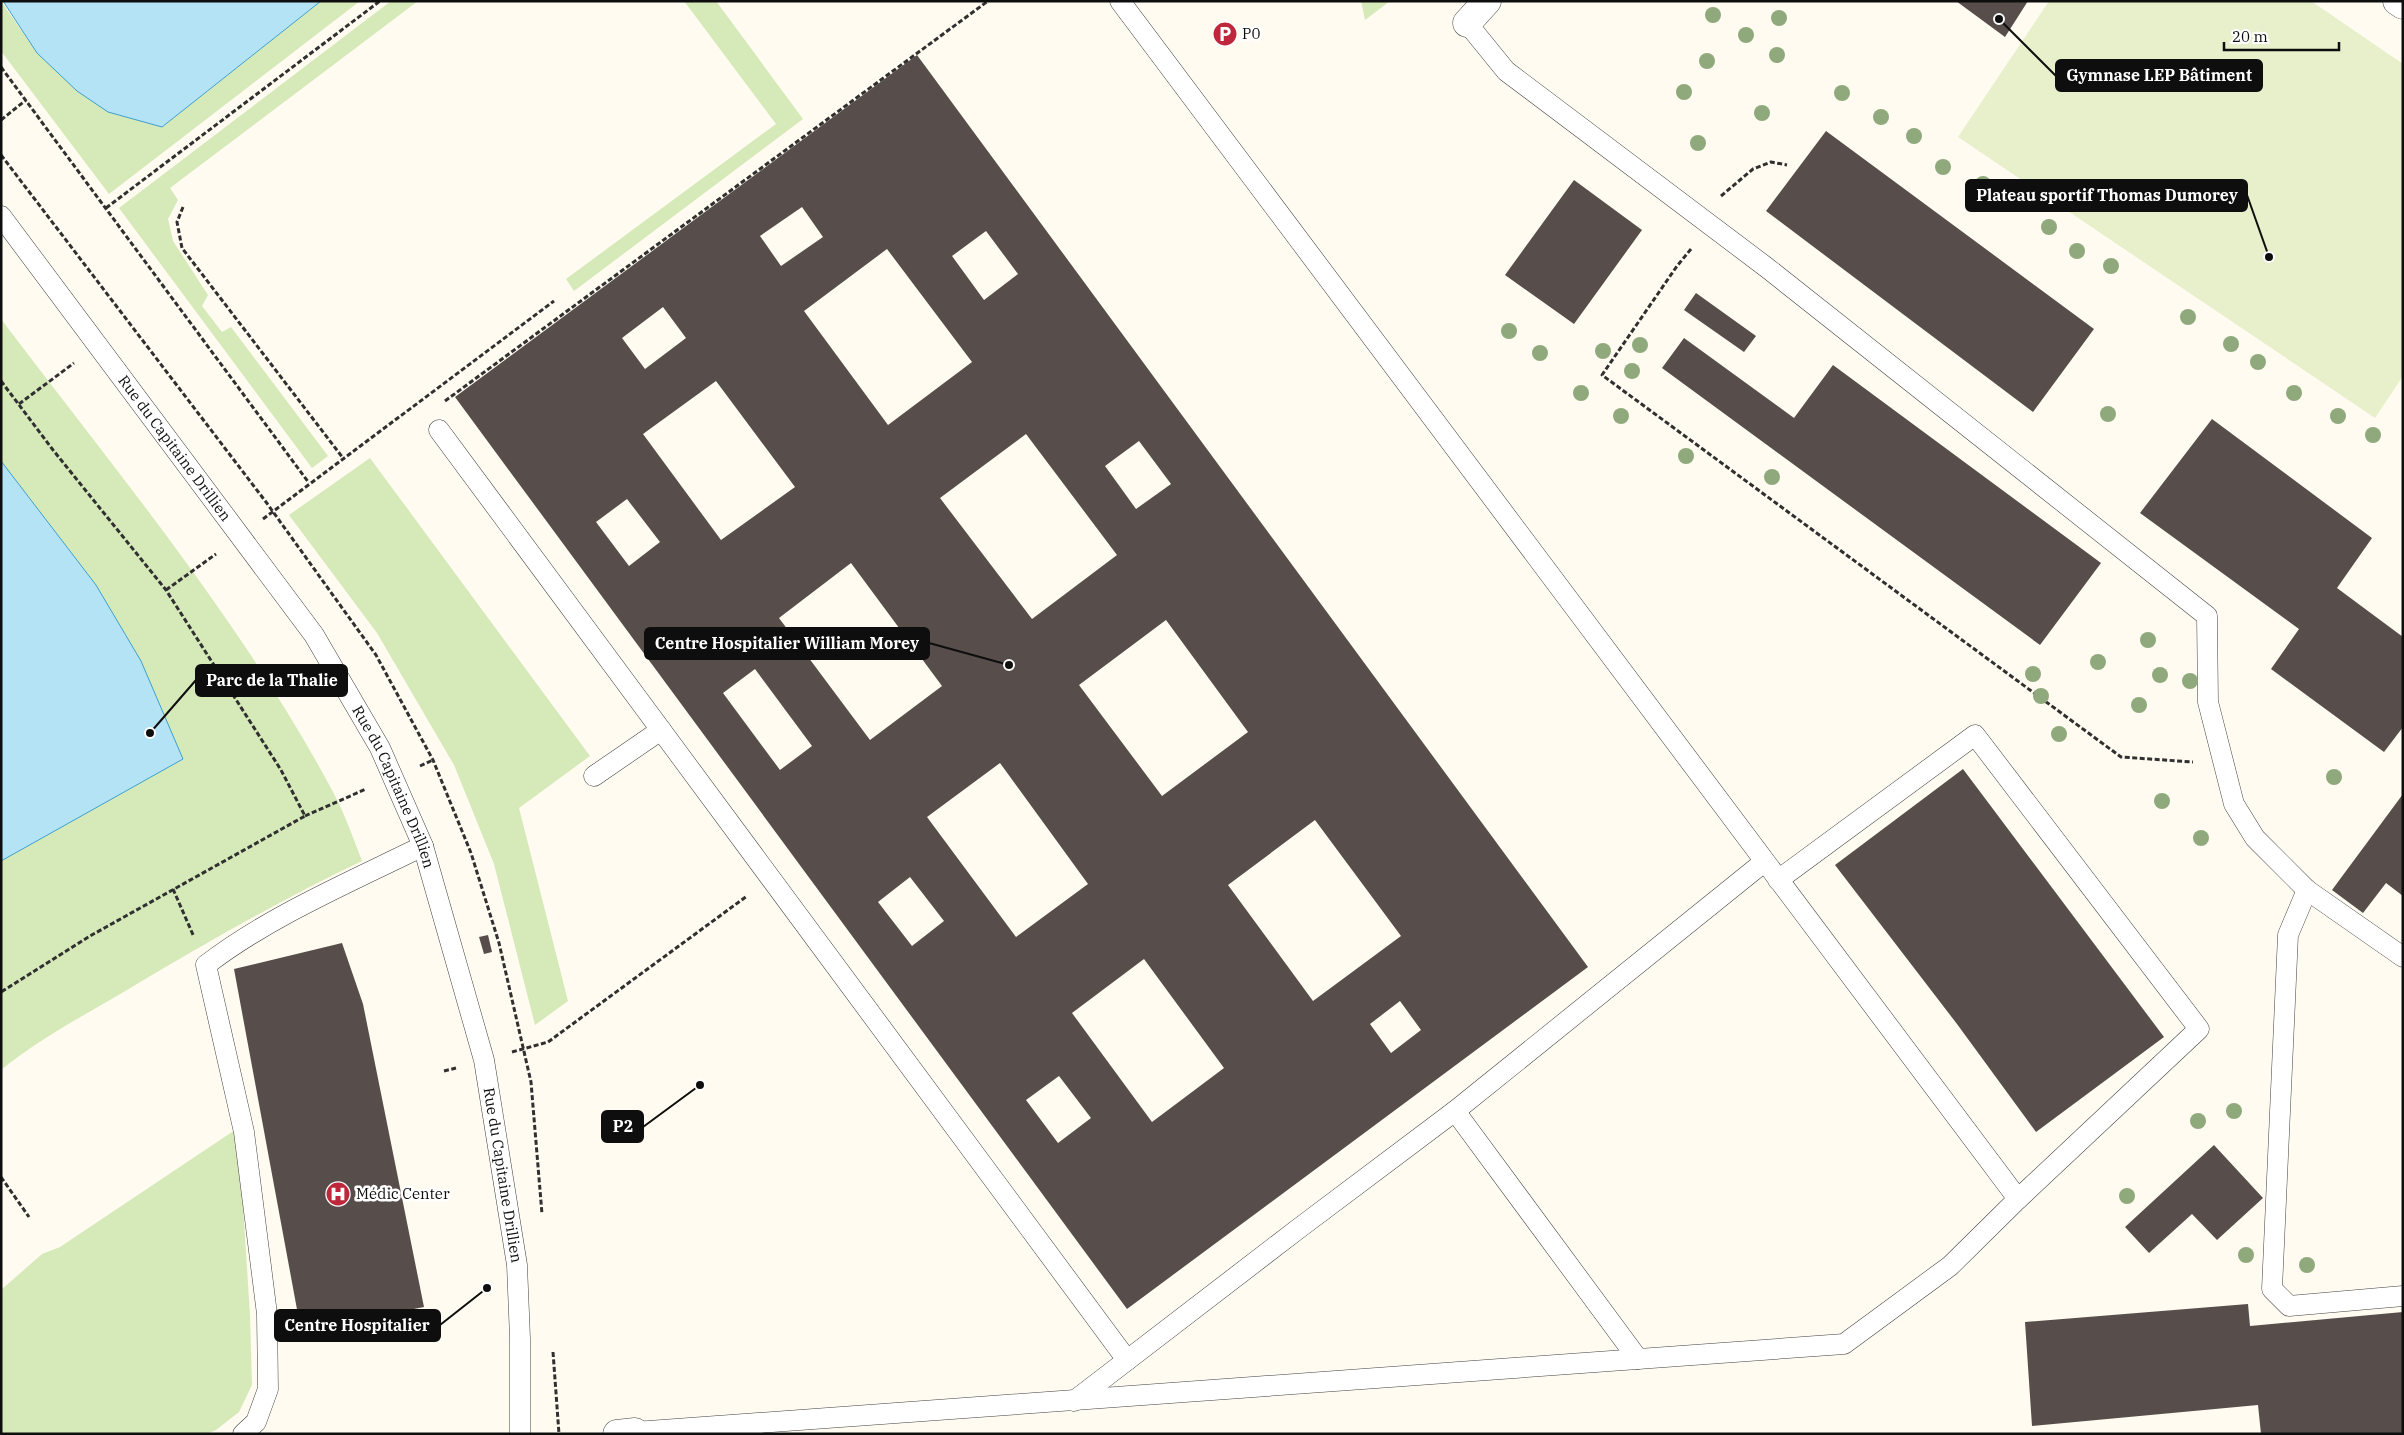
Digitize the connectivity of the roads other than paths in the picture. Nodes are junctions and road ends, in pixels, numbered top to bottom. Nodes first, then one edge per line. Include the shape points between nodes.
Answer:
1 (1120, 1) edge
2 (1487, 1) edge
3 (2397, 1) edge
4 (2403, 5) edge
5 (1467, 23) joint
6 (1, 216) edge
7 (439, 430) dead end
8 (661, 730) junction
9 (594, 776) dead end
10 (422, 846) junction
11 (1764, 862) junction
12 (1778, 880) junction
13 (2307, 890) junction
14 (2403, 957) edge
15 (1455, 1111) junction
16 (2018, 1199) junction
17 (2403, 1296) edge
18 (1638, 1359) junction
19 (1128, 1360) junction
20 (1074, 1401) junction
21 (626, 1433) edge
22 (243, 1434) edge
23 (520, 1434) edge

1 - 11 lane
2 - 5 street
3 - 4 street
5 - 13 lane via 1506,71 1705,220 2207,616 2208,702 2234,804 2255,838
6 - 10 lane, Rue du Capitaine Drillien via 314,635 380,748
7 - 8 lane
8 - 9 lane
8 - 19 lane
10 - 22 lane via 313,900 225,950 206,965 244,1132 267,1314 268,1389 256,1422
10 - 23 lane, Rue du Capitaine Drillien via 484,1060 517,1265
11 - 12 lane
11 - 15 lane
12 - 16 lane
12 - 16 lane via 1975,735 2199,1028
13 - 14 lane
13 - 17 lane via 2288,935 2272,1289 2290,1306
15 - 18 lane
15 - 19 lane
16 - 18 lane via 1950,1266 1844,1344
18 - 20 lane
19 - 20 lane
20 - 21 lane

